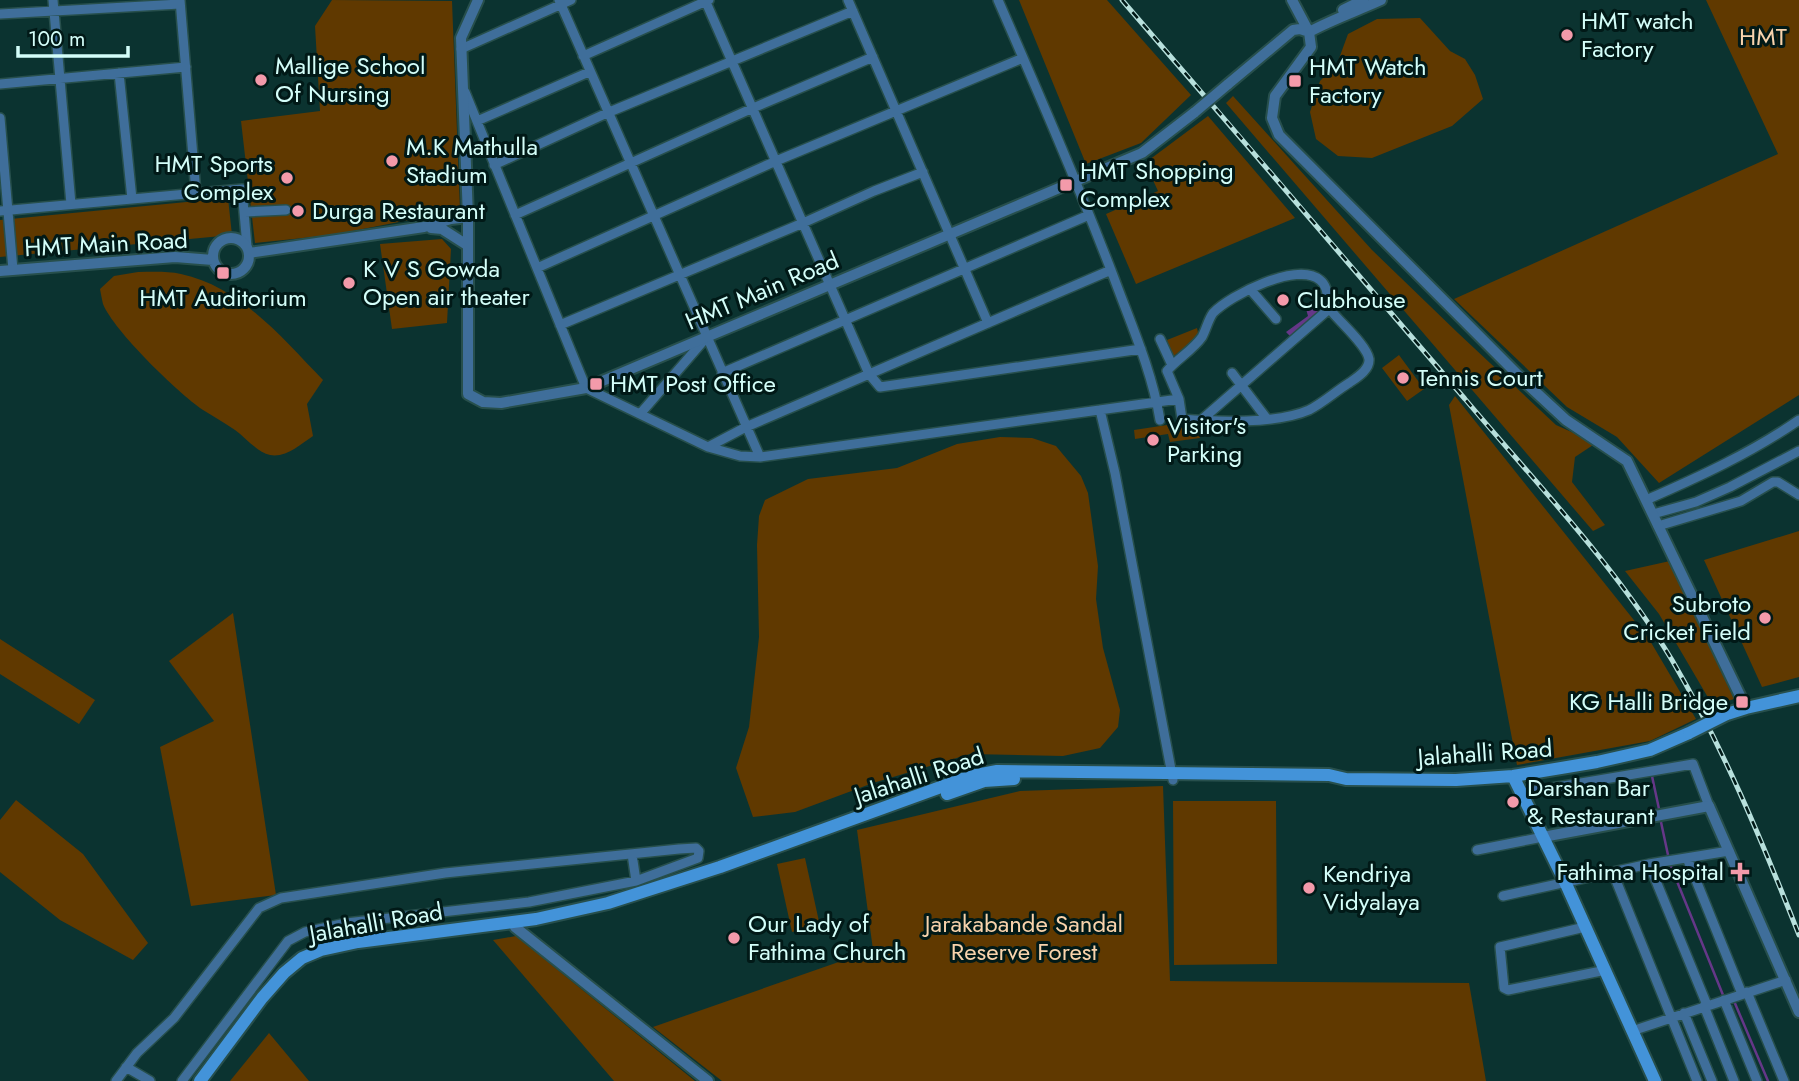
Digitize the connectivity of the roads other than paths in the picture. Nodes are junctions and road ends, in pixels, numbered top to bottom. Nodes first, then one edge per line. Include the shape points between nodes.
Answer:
1 (476, 0) edge
2 (570, 0) edge
3 (707, 0) edge
4 (848, 0) edge
5 (998, 0) edge
6 (1292, 0) edge
7 (1363, 0) edge
8 (1381, 0) edge
9 (180, 2) edge
10 (559, 2) edge
11 (53, 5) edge
12 (853, 11) junction
13 (0, 13) edge
14 (1337, 17) junction
15 (1309, 32) junction
16 (461, 49) junction
17 (583, 56) junction
18 (873, 57) junction
19 (1023, 58) junction
20 (732, 61) junction
21 (186, 67) junction
22 (589, 72) junction
23 (119, 73) junction
24 (60, 79) junction
25 (0, 84) edge
26 (461, 84) junction
27 (752, 107) junction
28 (896, 110) junction
29 (607, 113) junction
30 (0, 118) edge
31 (477, 121) junction
32 (776, 161) junction
33 (629, 163) junction
34 (494, 164) junction
35 (923, 172) junction
36 (1076, 180) junction
37 (196, 193) junction
38 (132, 199) junction
39 (71, 204) junction
40 (4, 210) edge
41 (286, 210) dead end
42 (245, 212) junction
43 (515, 215) junction
44 (1089, 215) junction
45 (652, 216) junction
46 (468, 217) junction
47 (803, 223) junction
48 (425, 227) junction
49 (950, 233) junction
50 (467, 245) junction
51 (248, 250) junction
52 (214, 260) junction
53 (537, 268) junction
54 (965, 268) junction
55 (13, 270) junction
56 (1111, 270) junction
57 (0, 271) edge
58 (678, 274) junction
59 (830, 284) junction
60 (1250, 289) junction
61 (1329, 309) junction
62 (1276, 319) dead end
63 (845, 320) junction
64 (988, 323) junction
65 (560, 325) junction
66 (706, 338) junction
67 (1160, 339) dead end
68 (1141, 349) junction
69 (1172, 365) junction
70 (722, 373) junction
71 (1232, 373) dead end
72 (869, 374) junction
73 (1241, 385) junction
74 (586, 388) junction
75 (1179, 399) junction
76 (1157, 402) junction
77 (1100, 410) junction
78 (640, 414) junction
79 (1267, 419) junction
80 (1160, 420) dead end
81 (1199, 422) junction
82 (1797, 425) edge
83 (746, 427) junction
84 (708, 447) junction
85 (1799, 451) edge
86 (760, 457) junction
87 (1799, 495) edge
88 (1646, 500) junction
89 (1653, 514) junction
90 (1658, 526) junction
91 (1799, 696) edge
92 (1745, 708) junction
93 (1513, 776) junction
94 (1172, 777) junction
95 (1522, 793) junction
96 (1709, 806) junction
97 (1543, 837) junction
98 (1477, 850) dead end
99 (1729, 851) junction
100 (632, 854) junction
101 (1687, 858) junction
102 (1650, 864) junction
103 (1614, 873) junction
104 (636, 881) junction
105 (1566, 884) junction
106 (1503, 896) dead end
107 (514, 925) junction
108 (1585, 927) junction
109 (1606, 970) junction
110 (1786, 980) junction
111 (1745, 993) junction
112 (1724, 1000) junction
113 (1705, 1006) junction
114 (1799, 1012) edge
115 (1684, 1013) junction
116 (1671, 1018) junction
117 (1632, 1031) junction
118 (144, 1052) dead end
119 (129, 1065) junction
120 (116, 1081) edge
121 (122, 1081) edge
122 (150, 1081) edge
123 (182, 1081) edge
124 (200, 1081) edge
125 (208, 1081) edge
126 (708, 1081) edge
127 (1655, 1081) edge
128 (1697, 1081) edge
129 (1712, 1081) edge
130 (1734, 1081) edge
131 (1757, 1081) edge
132 (1783, 1081) edge

1 - 16 street, HMT Main Road
2 - 10 street
3 - 17 street
3 - 20 street
4 - 12 street
5 - 19 street
6 - 15 street
7 - 14 street
8 - 14 street
9 - 11 street
9 - 21 street
10 - 16 street
10 - 17 street
11 - 13 street
11 - 24 street
12 - 18 street
12 - 20 street
14 - 15 street, HMT Main Road
15 - 36 street, HMT Main Road, bridge via 1293,30 1142,153
15 - 88 street via 1311,47 1275,96 1272,118 1279,135 1527,384 1566,420 1627,461
16 - 26 street, HMT Main Road
17 - 22 street
18 - 27 street
18 - 28 street
19 - 28 street
19 - 36 street
20 - 27 street
20 - 29 street
21 - 23 street
21 - 37 street
22 - 29 street
22 - 31 street
23 - 24 street
23 - 38 street
24 - 25 street
24 - 39 street
26 - 31 street
26 - 46 street, HMT Main Road
27 - 32 street
27 - 33 street
28 - 32 street
28 - 35 street
29 - 33 street
29 - 34 street
30 - 40 street
31 - 34 street
32 - 45 street
32 - 47 street
33 - 43 street
33 - 45 street
34 - 43 street
35 - 47 street
35 - 49 street
36 - 44 street
36 - 49 street, HMT Main Road
37 - 38 street
37 - 42 street via 242,189
38 - 39 street
39 - 40 street
40 - 55 street
41 - 42 street
42 - 51 street
43 - 53 street
44 - 54 street
44 - 56 street
45 - 53 street
45 - 58 street
46 - 48 street
46 - 50 street, HMT Main Road
47 - 58 street
47 - 59 street
48 - 50 street via 443,229
48 - 51 street
49 - 54 street
49 - 59 street, HMT Main Road
50 - 74 street, HMT Main Road via 468,394 483,402 501,403
51 - 52 street via 237,239 224,239 215,247
51 - 52 street via 244,269 235,274 218,270
52 - 55 street, HMT Main Road via 175,257
53 - 65 street
54 - 63 street
54 - 64 street
55 - 57 street, HMT Main Road
56 - 64 street
56 - 68 street
58 - 65 street
58 - 66 street
59 - 63 street
59 - 66 street, HMT Main Road
60 - 61 street via 1293,274 1314,276 1327,289
60 - 62 street
60 - 69 street via 1212,315 1202,338
61 - 73 street
61 - 79 street via 1361,345 1368,366 1309,410
63 - 70 street
63 - 72 street
64 - 72 street
65 - 74 street
66 - 70 street
66 - 74 street, HMT Main Road
66 - 78 street
67 - 69 street
68 - 72 street via 880,387
68 - 76 street
69 - 75 street via 1167,371
70 - 83 street
71 - 73 street
72 - 83 street
73 - 79 street
73 - 81 street
74 - 78 street
75 - 76 street
75 - 81 street via 1182,419
76 - 77 street
76 - 80 street
77 - 86 street
77 - 94 street
78 - 84 street
79 - 81 street
82 - 88 street via 1718,469
83 - 84 street
83 - 86 street
84 - 86 street
85 - 89 street via 1706,498
87 - 90 street via 1773,482 1741,501
88 - 89 street
89 - 90 street
90 - 92 street
91 - 92 main road, Jalahalli Road
92 - 93 main road, Jalahalli Road, bridge via 1650,750
93 - 94 main road, Jalahalli Road via 1456,780 1329,775
93 - 95 main road
94 - 107 main road, Jalahalli Road via 997,771 971,776 924,798 647,892
95 - 96 street via 1693,764
95 - 97 main road
96 - 97 street
96 - 99 street
97 - 98 street
97 - 105 main road
99 - 101 street
99 - 110 street
100 - 104 street
100 - 104 street via 696,848 700,855
100 - 119 street via 445,873 281,898 259,908 174,1018
101 - 102 street
101 - 111 street
102 - 103 street
102 - 113 street
103 - 105 street
103 - 116 street
104 - 123 street via 305,932 288,941
105 - 106 street
105 - 108 main road
107 - 124 main road, Jalahalli Road via 358,942 302,958 262,998
107 - 125 main road, Jalahalli Road via 357,945 306,961 290,975
107 - 126 street
108 - 109 main road
108 - 109 street via 1500,947 1504,988
109 - 117 main road
110 - 111 street
110 - 114 street
111 - 112 street
111 - 132 street
112 - 113 street
112 - 131 street
113 - 115 street
113 - 130 street
115 - 116 street
115 - 129 street
116 - 117 street
116 - 128 street
117 - 127 main road
118 - 119 street
119 - 120 street
119 - 121 street
119 - 122 street

